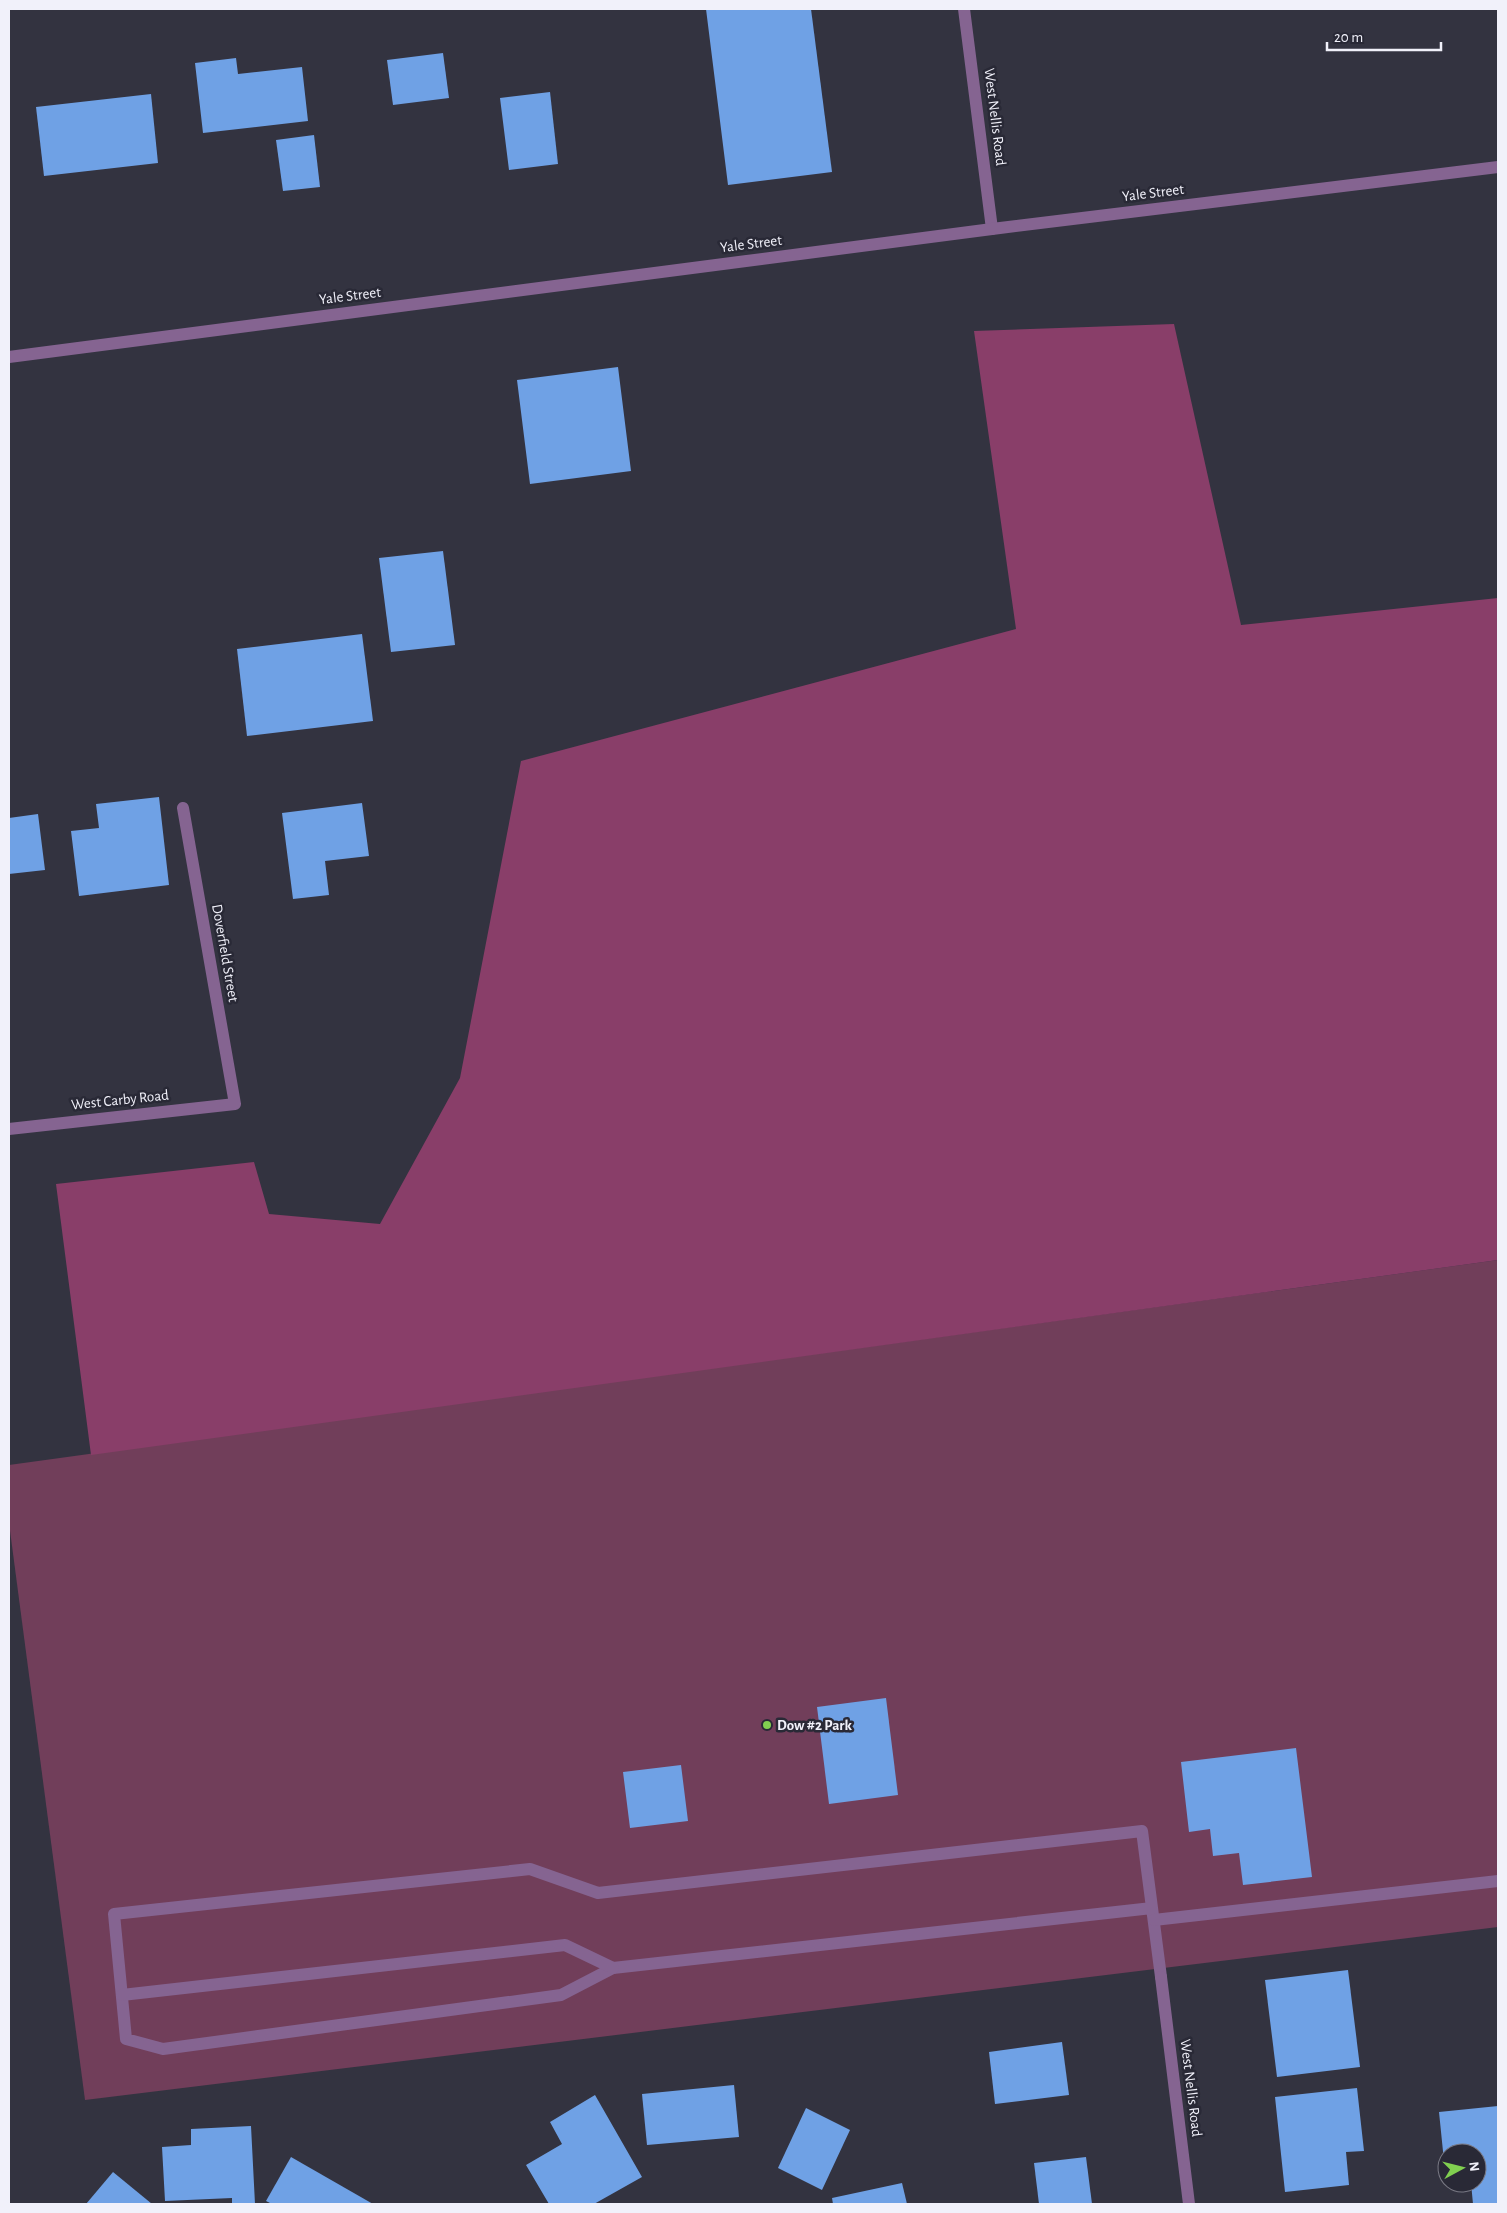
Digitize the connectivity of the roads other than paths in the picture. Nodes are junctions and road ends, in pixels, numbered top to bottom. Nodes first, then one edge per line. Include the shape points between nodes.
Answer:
1 (964, 9) edge
2 (1498, 168) edge
3 (992, 229) junction
4 (9, 357) edge
5 (183, 808) dead end
6 (235, 1104) joint
7 (9, 1129) edge
8 (1498, 1881) edge
9 (1153, 1914) junction
10 (613, 1968) junction
11 (122, 1995) junction
12 (1189, 2204) edge

1 - 3 street, West Nellis Road
2 - 3 street, Yale Street
3 - 4 street, Yale Street
5 - 6 street, Doverfield Street
6 - 7 street, West Carby Road
8 - 9 street
9 - 10 street
9 - 11 street, West Nellis Road via 1142,1830 598,1893 530,1869 114,1914
9 - 12 street, West Nellis Road
10 - 11 street via 566,1945
10 - 11 street via 561,1995 163,2049 126,2039

